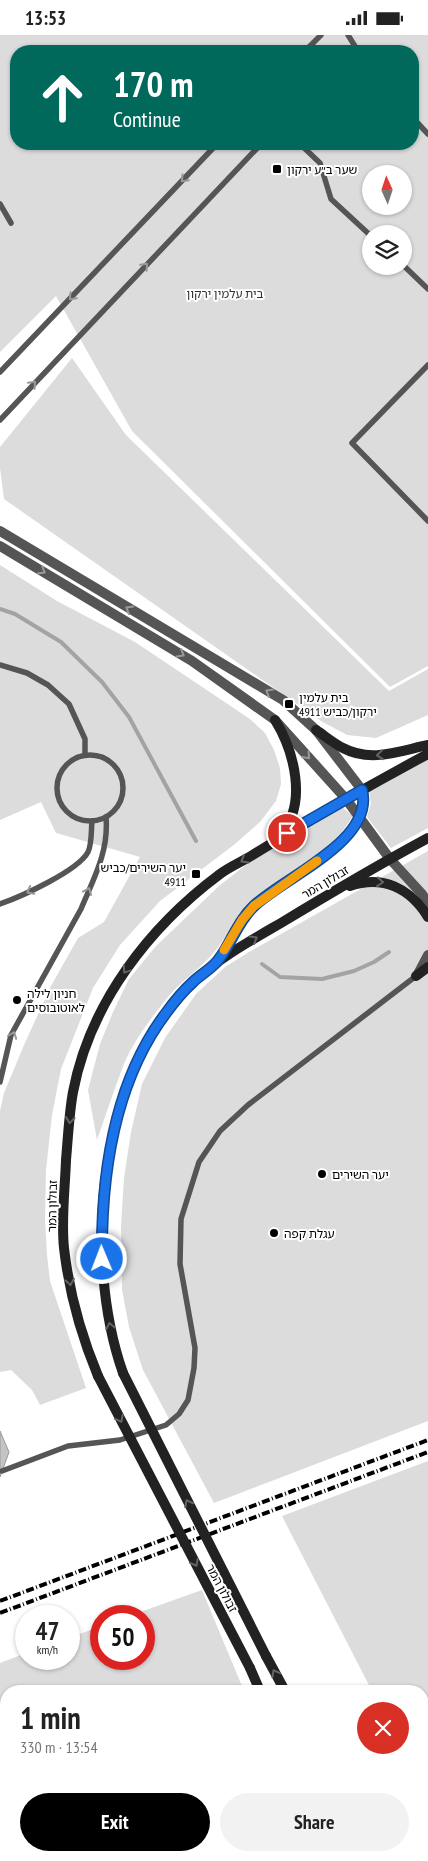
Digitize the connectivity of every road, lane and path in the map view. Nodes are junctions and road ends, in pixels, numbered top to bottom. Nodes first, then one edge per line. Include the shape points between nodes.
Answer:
1 (321, 35) edge
2 (311, 45) edge
3 (419, 125) edge
4 (428, 135) edge
5 (211, 150) edge
6 (255, 150) edge
7 (306, 150) edge
8 (0, 204) edge
9 (11, 223) dead end
10 (362, 227) edge
11 (412, 274) edge
12 (428, 289) edge
13 (428, 365) edge
14 (0, 373) edge
15 (0, 419) edge
16 (428, 521) edge
17 (0, 531) edge
18 (0, 546) edge
19 (0, 665) edge
20 (275, 720) junction
21 (316, 730) junction
22 (428, 745) edge
23 (428, 754) edge
24 (86, 755) junction
25 (362, 790) junction
26 (346, 799) junction
27 (359, 816) junction
28 (106, 817) junction
29 (92, 821) junction
30 (278, 837) junction
31 (428, 838) edge
32 (390, 859) junction
33 (332, 892) junction
34 (0, 904) edge
35 (428, 904) edge
36 (428, 917) edge
37 (428, 955) edge
38 (218, 961) junction
39 (428, 967) edge
40 (416, 976) junction
41 (0, 1082) edge
42 (2, 1471) dead end
43 (257, 1685) edge
44 (282, 1685) edge

1 - 2 lane
3 - 4 lane
5 -> 14 lane
15 -> 6 lane
7 - 10 lane via 320,163 332,199
8 - 9 lane
11 - 12 lane
13 - 16 lane via 352,443
21 -> 17 street via 283,700
18 -> 20 street via 192,661
19 - 24 lane via 27,673 48,685 70,704 85,739
20 -> 26 street
20 - 30 main road via 288,746 295,782 292,817
22 -> 21 main road via 367,756 341,748
21 - 25 street
23 - 25 main road, זבולון המר
24 - 28 lane via 105,759 120,773 123,793 120,803
24 - 29 lane via 67,764 57,781 56,792 68,813 82,821
25 - 26 main road, זבולון המר
25 - 27 street via 364,802
26 - 27 street
26 - 30 main road, זבולון המר
27 - 32 street
27 - 38 street via 351,831 331,851 254,906
28 - 29 lane
41 -> 28 lane via 12,1035 90,888 105,848
29 -> 34 lane via 88,852 82,859 36,889
30 -> 43 main road, זבולון המר, bridge via 221,873 170,916 150,937 113,991 88,1039 73,1092 64,1195 64,1247 83,1340 98,1376
31 - 32 main road, זבולון המר
32 - 33 main road, זבולון המר
32 - 35 street
33 -> 36 main road via 364,882 386,882 415,899
38 -> 33 main road, זבולון המר
37 - 40 street
44 -> 38 main road, זבולון המר, bridge via 123,1373 107,1312 103,1274 105,1186 122,1099 154,1030 178,997
39 - 40 main road
40 - 42 lane via 248,1105 220,1131 199,1162 181,1219 180,1264 195,1348 188,1400 178,1414 166,1425 120,1440 68,1446

